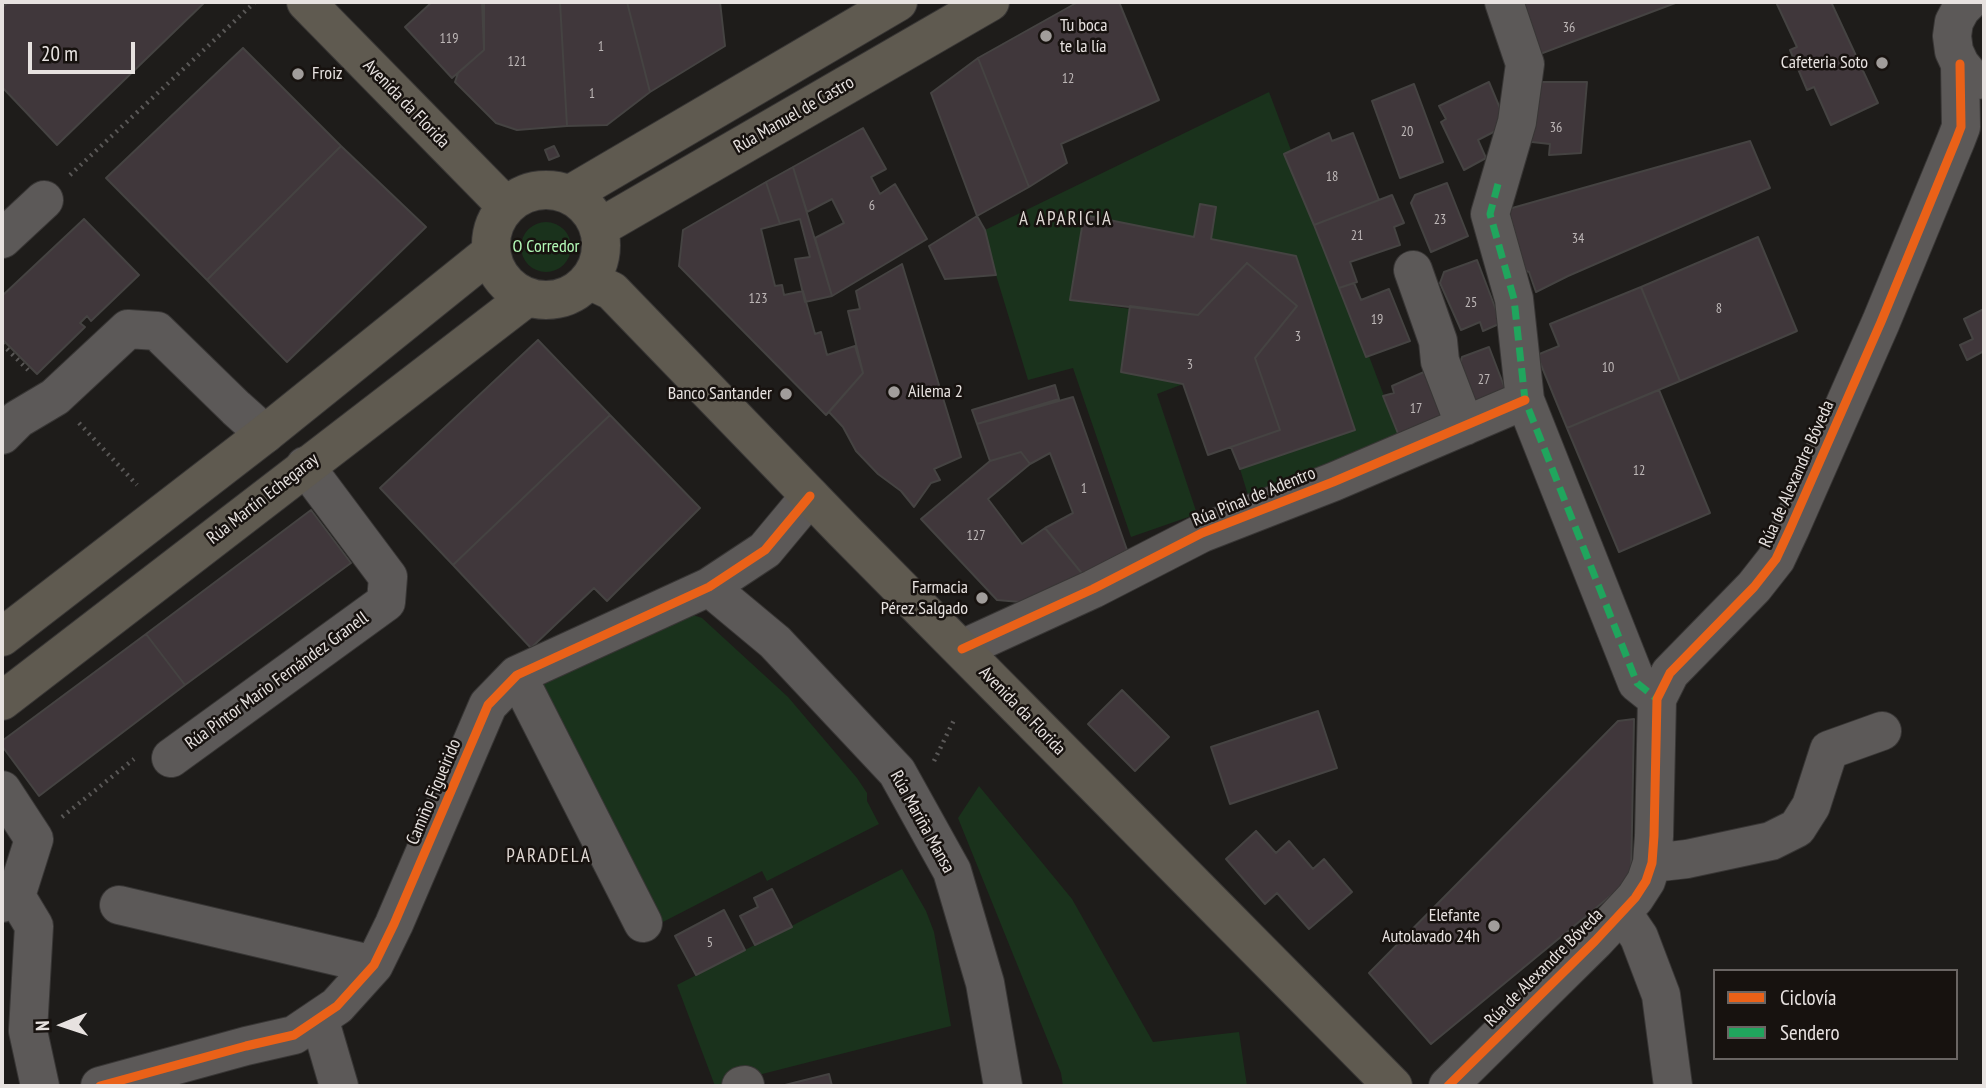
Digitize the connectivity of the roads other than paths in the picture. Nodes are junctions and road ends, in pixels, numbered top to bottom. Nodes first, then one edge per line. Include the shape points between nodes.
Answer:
1 (306, 2) edge
2 (898, 2) edge
3 (990, 2) edge
4 (1504, 2) edge
5 (1957, 8) edge
6 (1972, 74) edge
7 (1972, 120) edge
8 (569, 195) junction
9 (44, 200) road end
10 (506, 206) junction
11 (598, 228) junction
12 (2, 239) edge
13 (491, 253) junction
14 (1413, 270) dead end
15 (589, 280) junction
16 (526, 298) junction
17 (1525, 400) junction
18 (1465, 426) junction
19 (265, 434) junction
20 (2, 435) edge
21 (305, 466) junction
22 (810, 496) junction
23 (709, 586) junction
24 (2, 636) edge
25 (962, 649) junction
26 (517, 675) junction
27 (1657, 699) junction
28 (2, 701) edge
29 (1882, 731) dead end
30 (172, 758) dead end
31 (2, 790) edge
32 (1652, 863) junction
33 (9, 899) edge
34 (120, 905) dead end
35 (1622, 912) junction
36 (643, 923) dead end
37 (374, 965) junction
38 (319, 1018) junction
39 (40, 1086) edge
40 (100, 1086) edge
41 (339, 1086) edge
42 (1003, 1086) edge
43 (1393, 1086) edge
44 (1448, 1086) edge
45 (1674, 1086) edge

1 - 10 main road, Avenida da Florida
2 - 8 main road
3 - 11 main road, Rúa Manuel de Castro
4 - 17 street via 1525,64 1517,122 1490,214 1514,299
5 - 6 street, Rúa de Alexandre Bóveda via 1954,51
6 - 7 street, Rúa de Alexandre Bóveda
7 - 27 street, Rúa de Alexandre Bóveda via 1776,559 1670,673
8 - 10 main road via 535,190
8 - 11 main road via 582,203
9 - 12 street
10 - 13 main road via 493,228
11 - 15 main road via 598,264
13 - 16 main road via 502,280
13 - 19 main road
14 - 18 street
15 - 16 main road via 560,299
15 - 22 main road, Avenida da Florida via 612,291
16 - 21 main road, Rúa Martín Echegaray
17 - 18 street, Rúa Pinal de Adentro
17 - 27 street via 1637,683
18 - 25 street, Rúa Pinal de Adentro via 1202,533
19 - 20 street via 157,331 128,329 55,397 18,419
19 - 24 main road
21 - 28 main road, Rúa Martín Echegaray
21 - 30 street, Rúa Pintor Mario Fernández Granell via 388,577 386,602
22 - 23 street, Camiño Figueirido via 765,550
22 - 25 main road, Avenida da Florida
23 - 26 street, Camiño Figueirido
23 - 42 street, Rúa Mariña Mansa via 775,642 897,772 952,871 985,983
25 - 43 main road, Avenida da Florida
26 - 36 street
26 - 37 street, Camiño Figueirido via 488,705
27 - 32 street, Rúa de Alexandre Bóveda
29 - 32 street via 1829,750 1811,806 1797,828 1771,841
31 - 33 street via 34,839
32 - 35 street, Rúa de Alexandre Bóveda via 1646,881
33 - 39 street via 34,926 28,1031
34 - 37 street
35 - 44 street, Rúa de Alexandre Bóveda
35 - 45 street via 1639,937 1661,995
37 - 38 street, Camiño Figueirido via 337,1006
38 - 40 street, Camiño Figueirido via 293,1035
38 - 41 street

